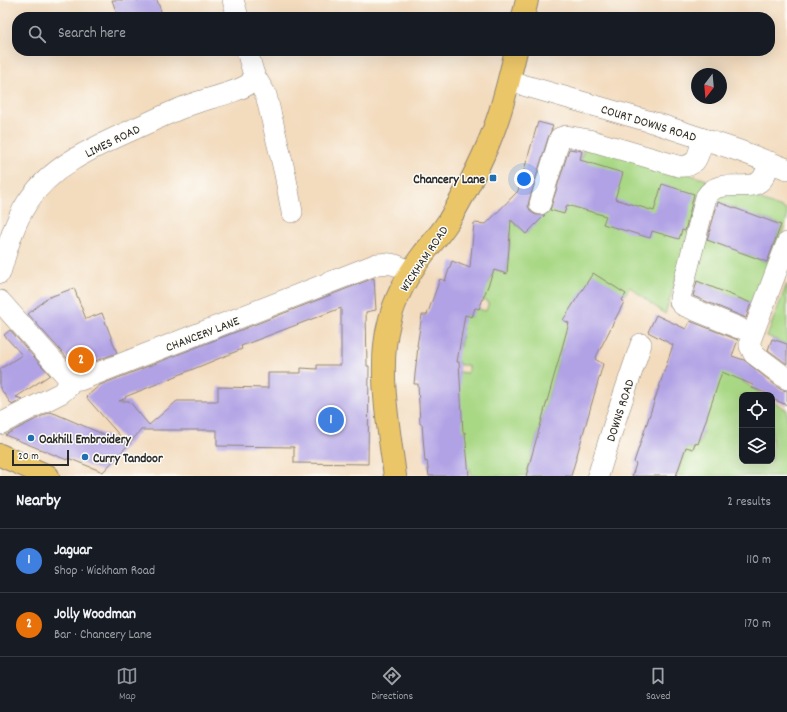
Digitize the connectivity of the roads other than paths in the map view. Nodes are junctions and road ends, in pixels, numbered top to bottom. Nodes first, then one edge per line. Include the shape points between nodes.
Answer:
1 (233, 0) edge
2 (527, 0) edge
3 (237, 12) edge
4 (524, 12) edge
5 (248, 56) edge
6 (515, 56) edge
7 (254, 75) junction
8 (509, 81) junction
9 (703, 139) junction
10 (778, 166) edge
11 (540, 204) dead end
12 (292, 212) dead end
13 (787, 243) edge
14 (0, 273) edge
15 (410, 273) junction
16 (0, 301) edge
17 (739, 328) dead end
18 (641, 344) dead end
19 (787, 379) edge
20 (71, 381) junction
21 (0, 424) edge
22 (0, 455) edge
23 (48, 476) edge
24 (395, 476) edge
25 (598, 476) edge

1 - 3 street
2 - 4 main road
5 - 7 street
6 - 8 main road, WICKHAM ROAD
7 - 12 street via 266,95
7 - 14 street, LIMES ROAD via 250,83 241,88 194,103 159,118 107,142 63,167 42,184 28,202 13,229
8 - 9 street, COURT DOWNS ROAD
8 - 15 main road, WICKHAM ROAD via 495,128 475,172 447,224
9 - 10 street, COURT DOWNS ROAD
9 - 11 street via 694,162 687,167 589,140 563,136 559,141
10 - 17 street via 753,185 718,187 709,192 680,298 683,305
13 - 19 street via 750,341 754,354
15 - 20 street, CHANCERY LANE via 392,263 377,264 80,380
15 - 24 main road, WICKHAM ROAD via 393,309 386,339 384,373
16 - 20 street
18 - 25 street, DOWNS ROAD
20 - 21 street via 62,393
22 - 23 main road

